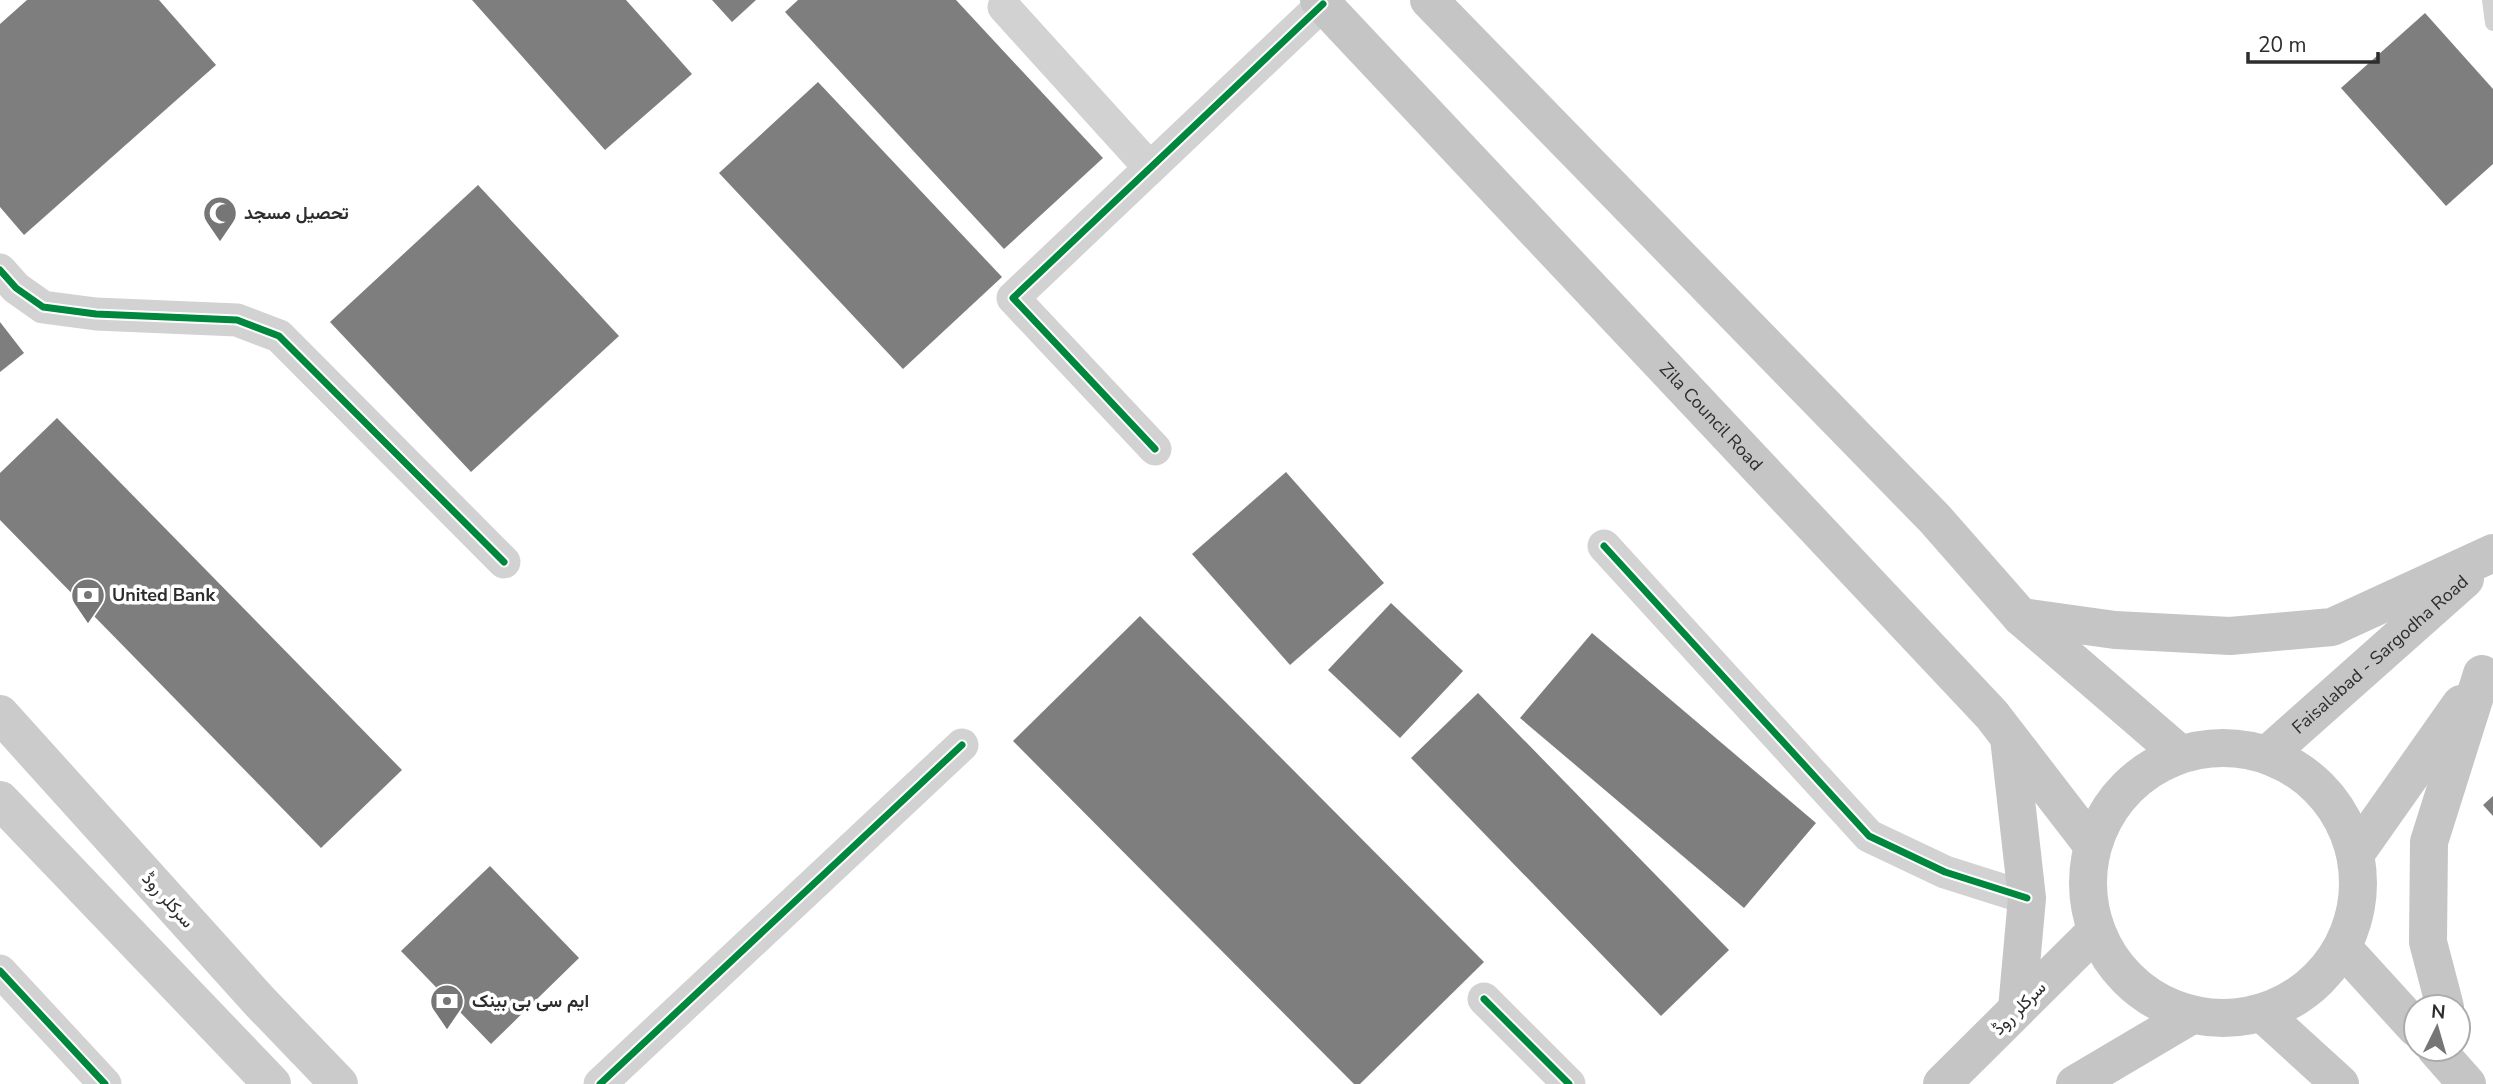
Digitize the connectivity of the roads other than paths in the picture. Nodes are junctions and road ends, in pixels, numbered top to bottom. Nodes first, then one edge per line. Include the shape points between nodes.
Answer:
1 (1429, 0) edge
2 (2490, 0) edge
3 (1321, 2) edge
4 (1003, 7) dead end
5 (2493, 23) edge
6 (1150, 168) junction
7 (0, 270) edge
8 (1155, 449) dead end
9 (1604, 546) dead end
10 (2493, 554) edge
11 (505, 562) dead end
12 (2021, 617) junction
13 (2488, 669) edge
14 (0, 714) edge
15 (2009, 738) junction
16 (962, 745) dead end
17 (2180, 754) junction
18 (2268, 754) junction
19 (0, 800) edge
20 (2092, 845) junction
21 (2356, 853) junction
22 (2027, 898) junction
23 (2096, 931) junction
24 (2343, 948) junction
25 (0, 971) edge
26 (2441, 993) edge
27 (1484, 999) dead end
28 (2017, 1009) junction
29 (2262, 1013) junction
30 (2402, 1013) edge
31 (2192, 1015) junction
32 (2448, 1063) edge
33 (2469, 1063) edge
34 (105, 1084) edge
35 (272, 1084) edge
36 (339, 1084) edge
37 (600, 1084) edge
38 (1569, 1084) edge
39 (1942, 1084) edge
40 (2075, 1084) edge
41 (2340, 1084) edge
42 (2467, 1084) edge
43 (2483, 1084) edge

1 - 12 main road via 1935,519
2 - 5 lane
3 - 6 street
3 - 15 main road, Zila Council Road via 1983,705
4 - 6 street
6 - 8 street via 1013,298
7 - 11 street via 43,307 237,320 279,336
9 - 22 street via 1869,836 1945,872
10 - 12 main road via 2333,627 2230,636 2115,630
10 - 18 main road, Faisalabad - Sargodha Road
12 - 17 main road
13 - 21 main road
13 - 26 main road via 2429,842 2428,942
14 - 36 main road, سرکلر روڈ
15 - 20 main road, Zila Council Road
15 - 22 main road
16 - 37 street
17 - 18 main road via 2224,747
17 - 20 main road via 2141,774 2111,806
18 - 21 main road via 2308,776 2338,810
19 - 35 main road
20 - 23 main road via 2087,889
21 - 24 main road via 2358,901
22 - 28 main road
23 - 28 main road, سرکلر روڈ
23 - 31 main road via 2118,969 2151,998
24 - 29 main road via 2309,988
24 - 30 main road
25 - 34 street
27 - 38 street
28 - 39 main road, سرکلر روڈ
29 - 31 main road via 2227,1018
29 - 41 main road
31 - 40 main road
32 - 42 main road
33 - 43 main road

